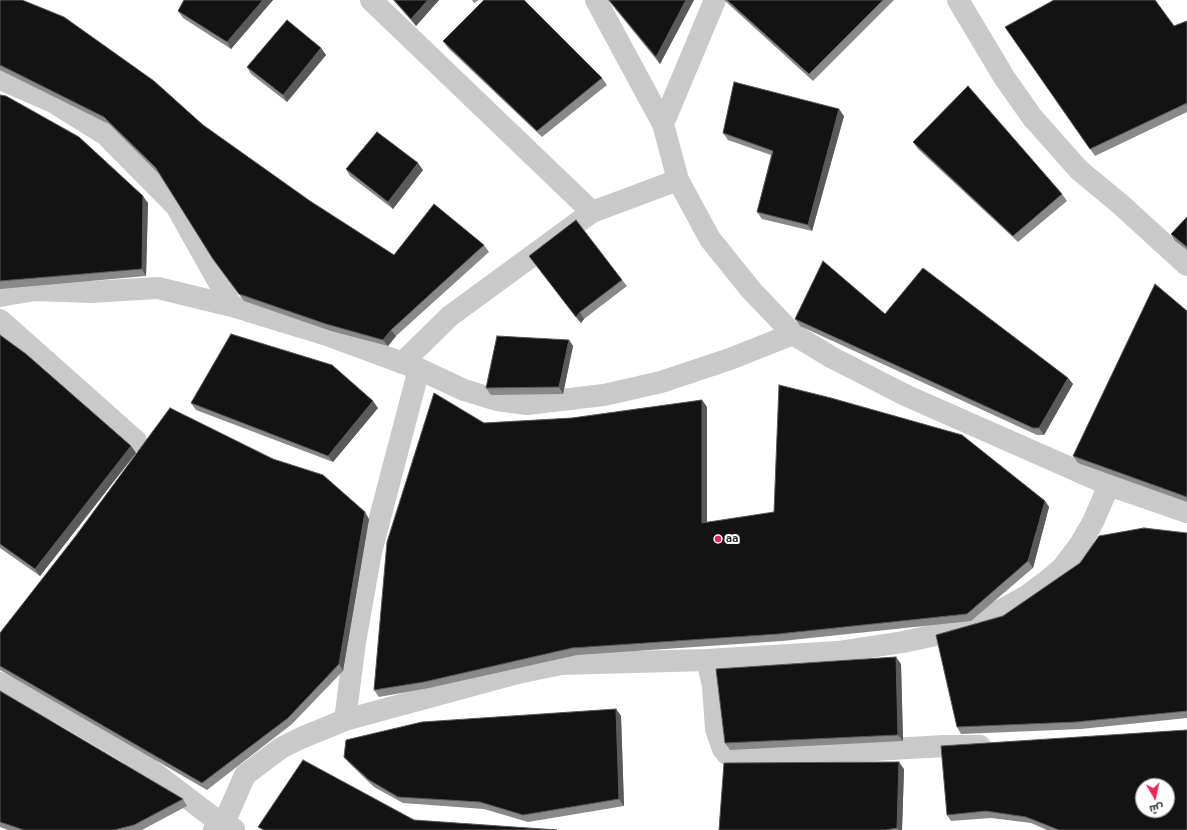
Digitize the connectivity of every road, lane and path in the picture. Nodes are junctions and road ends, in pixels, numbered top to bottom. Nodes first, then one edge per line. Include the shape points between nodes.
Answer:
1 (371, 0) edge
2 (596, 0) edge
3 (715, 0) edge
4 (958, 0) edge
5 (0, 79) edge
6 (663, 124) junction
7 (678, 180) junction
8 (592, 212) junction
9 (1187, 264) edge
10 (0, 296) edge
11 (232, 306) junction
12 (0, 320) edge
13 (793, 334) junction
14 (410, 366) junction
15 (136, 441) dead end
16 (1109, 485) junction
17 (1187, 512) edge
18 (707, 660) junction
19 (0, 683) edge
20 (344, 720) junction
21 (998, 746) edge
22 (225, 828) edge

1 - 8 street
2 - 6 street
3 - 6 street
4 - 9 street via 1004,77 1032,117 1080,170
5 - 11 street via 52,102 106,135 176,206
6 - 7 street
7 - 8 street
7 - 13 street via 710,239
8 - 14 street via 450,316
10 - 11 street via 35,290 91,292 158,288
11 - 14 street via 327,335
12 - 15 street
13 - 14 street via 730,360 661,382 604,395 527,404 497,400 464,390
13 - 16 street via 831,358 905,395
14 - 20 street via 371,552
16 - 17 street
16 - 18 street via 1093,522 1063,566 1025,597 985,619 940,634 846,651
18 - 20 street via 561,664 518,673
18 - 21 street via 716,729 722,749 732,756
19 - 22 street via 64,715 127,752
20 - 22 street via 281,748 245,775

